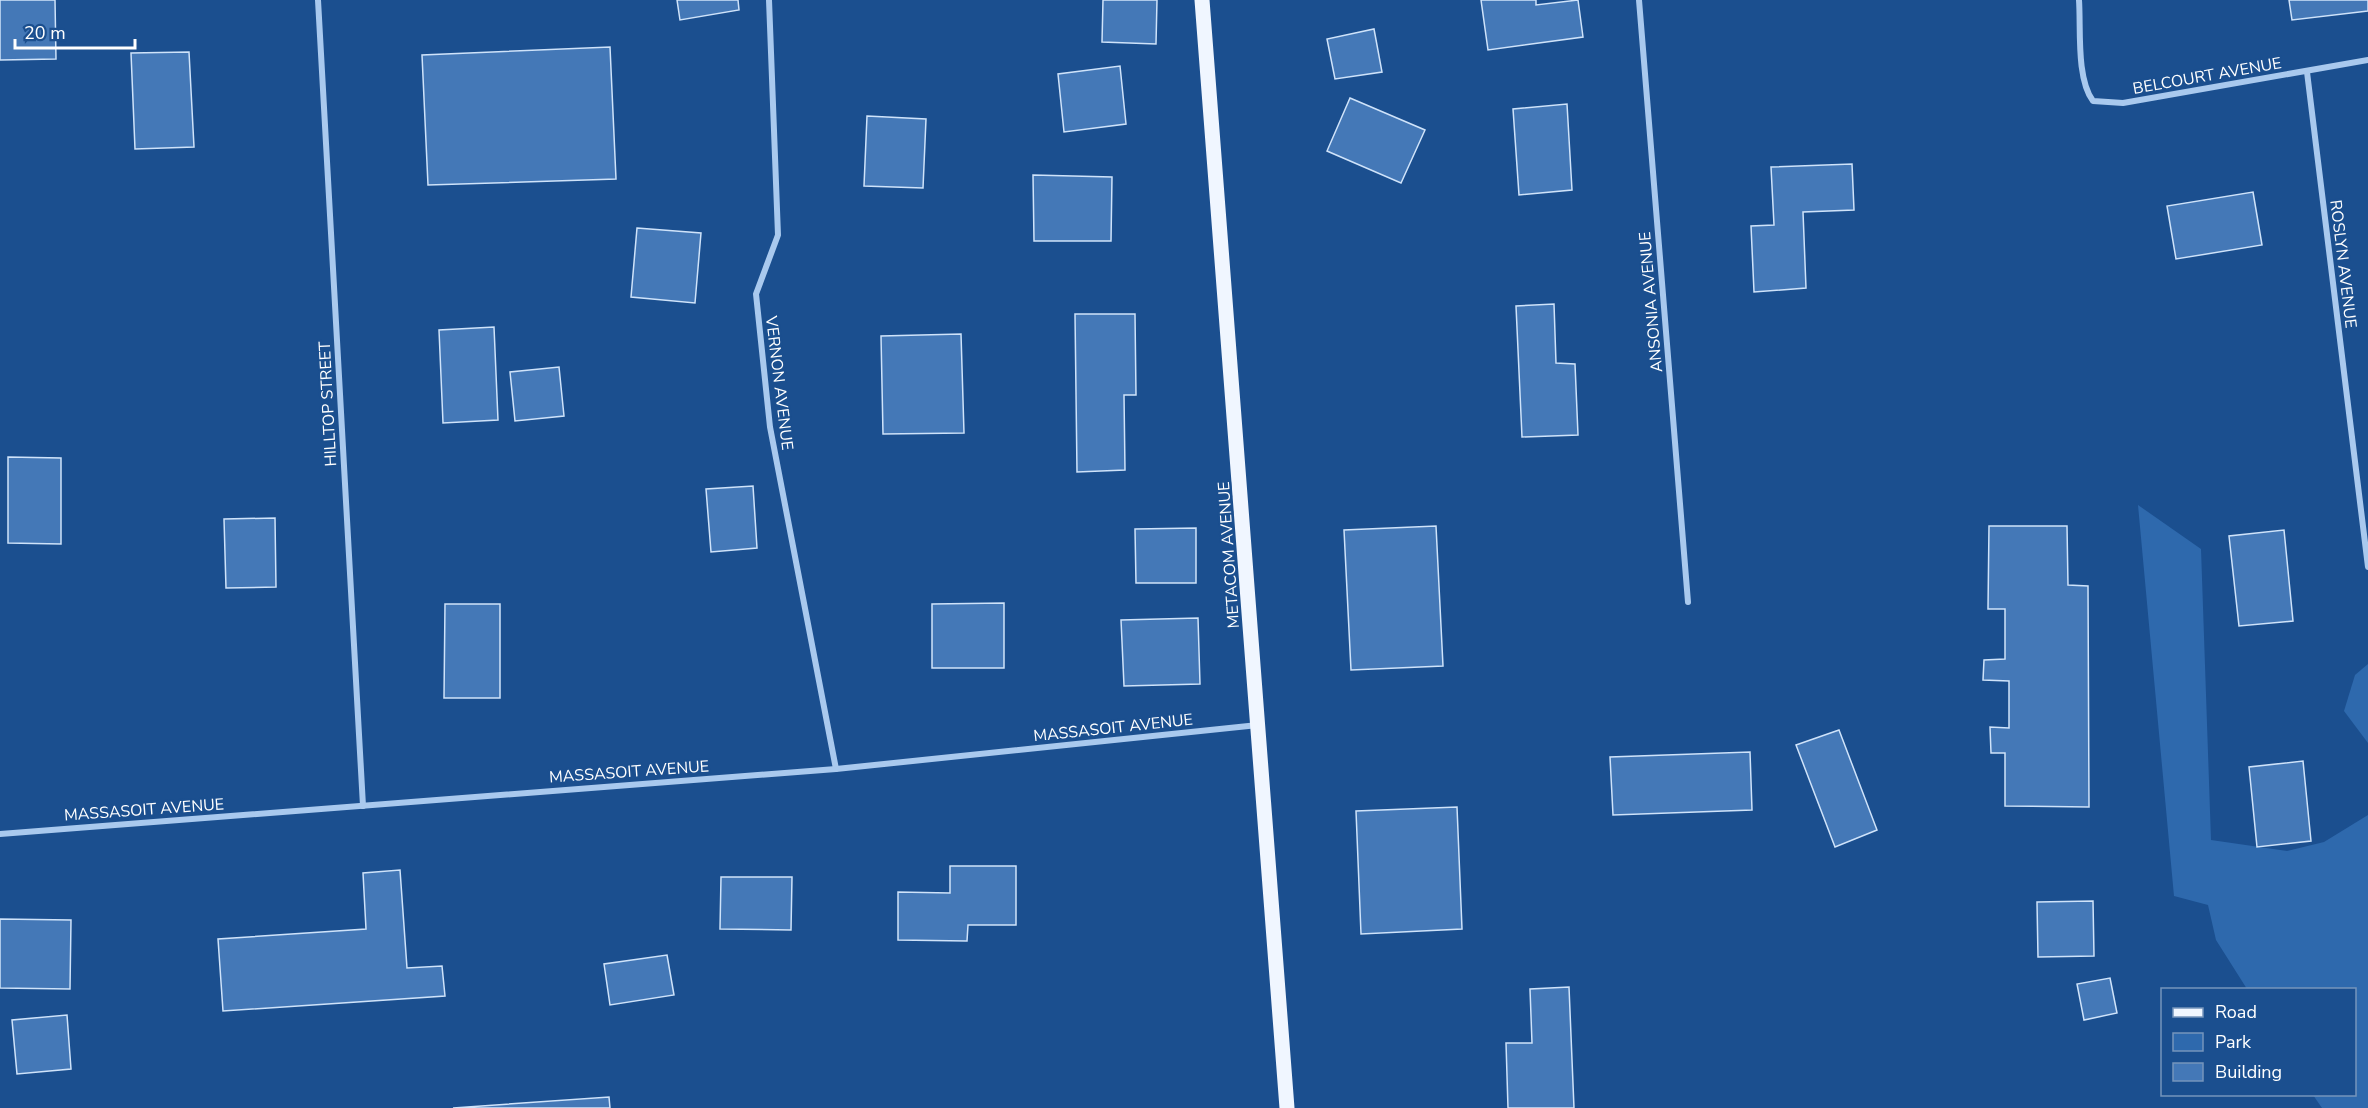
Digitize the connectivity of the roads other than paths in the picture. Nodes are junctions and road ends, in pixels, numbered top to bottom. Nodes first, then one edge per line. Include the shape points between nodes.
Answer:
1 (318, 0) edge
2 (769, 0) edge
3 (1202, 0) edge
4 (1639, 0) edge
5 (2079, 0) edge
6 (2368, 60) edge
7 (2307, 72) junction
8 (2368, 567) edge
9 (1688, 602) dead end
10 (1259, 725) junction
11 (836, 769) junction
12 (363, 806) junction
13 (0, 834) edge
14 (1287, 1108) edge

1 - 12 street, HILLTOP STREET
2 - 11 street, VERNON AVENUE via 778,235 756,294 770,427
3 - 10 main road, METACOM AVENUE
4 - 9 street, ANSONIA AVENUE
5 - 7 street, BELCOURT AVENUE via 2086,92 2093,101 2123,103
6 - 7 street, BELCOURT AVENUE
7 - 8 street, ROSLYN AVENUE
10 - 11 street, MASSASOIT AVENUE
10 - 14 main road, METACOM AVENUE
11 - 12 street, MASSASOIT AVENUE
12 - 13 street, MASSASOIT AVENUE

